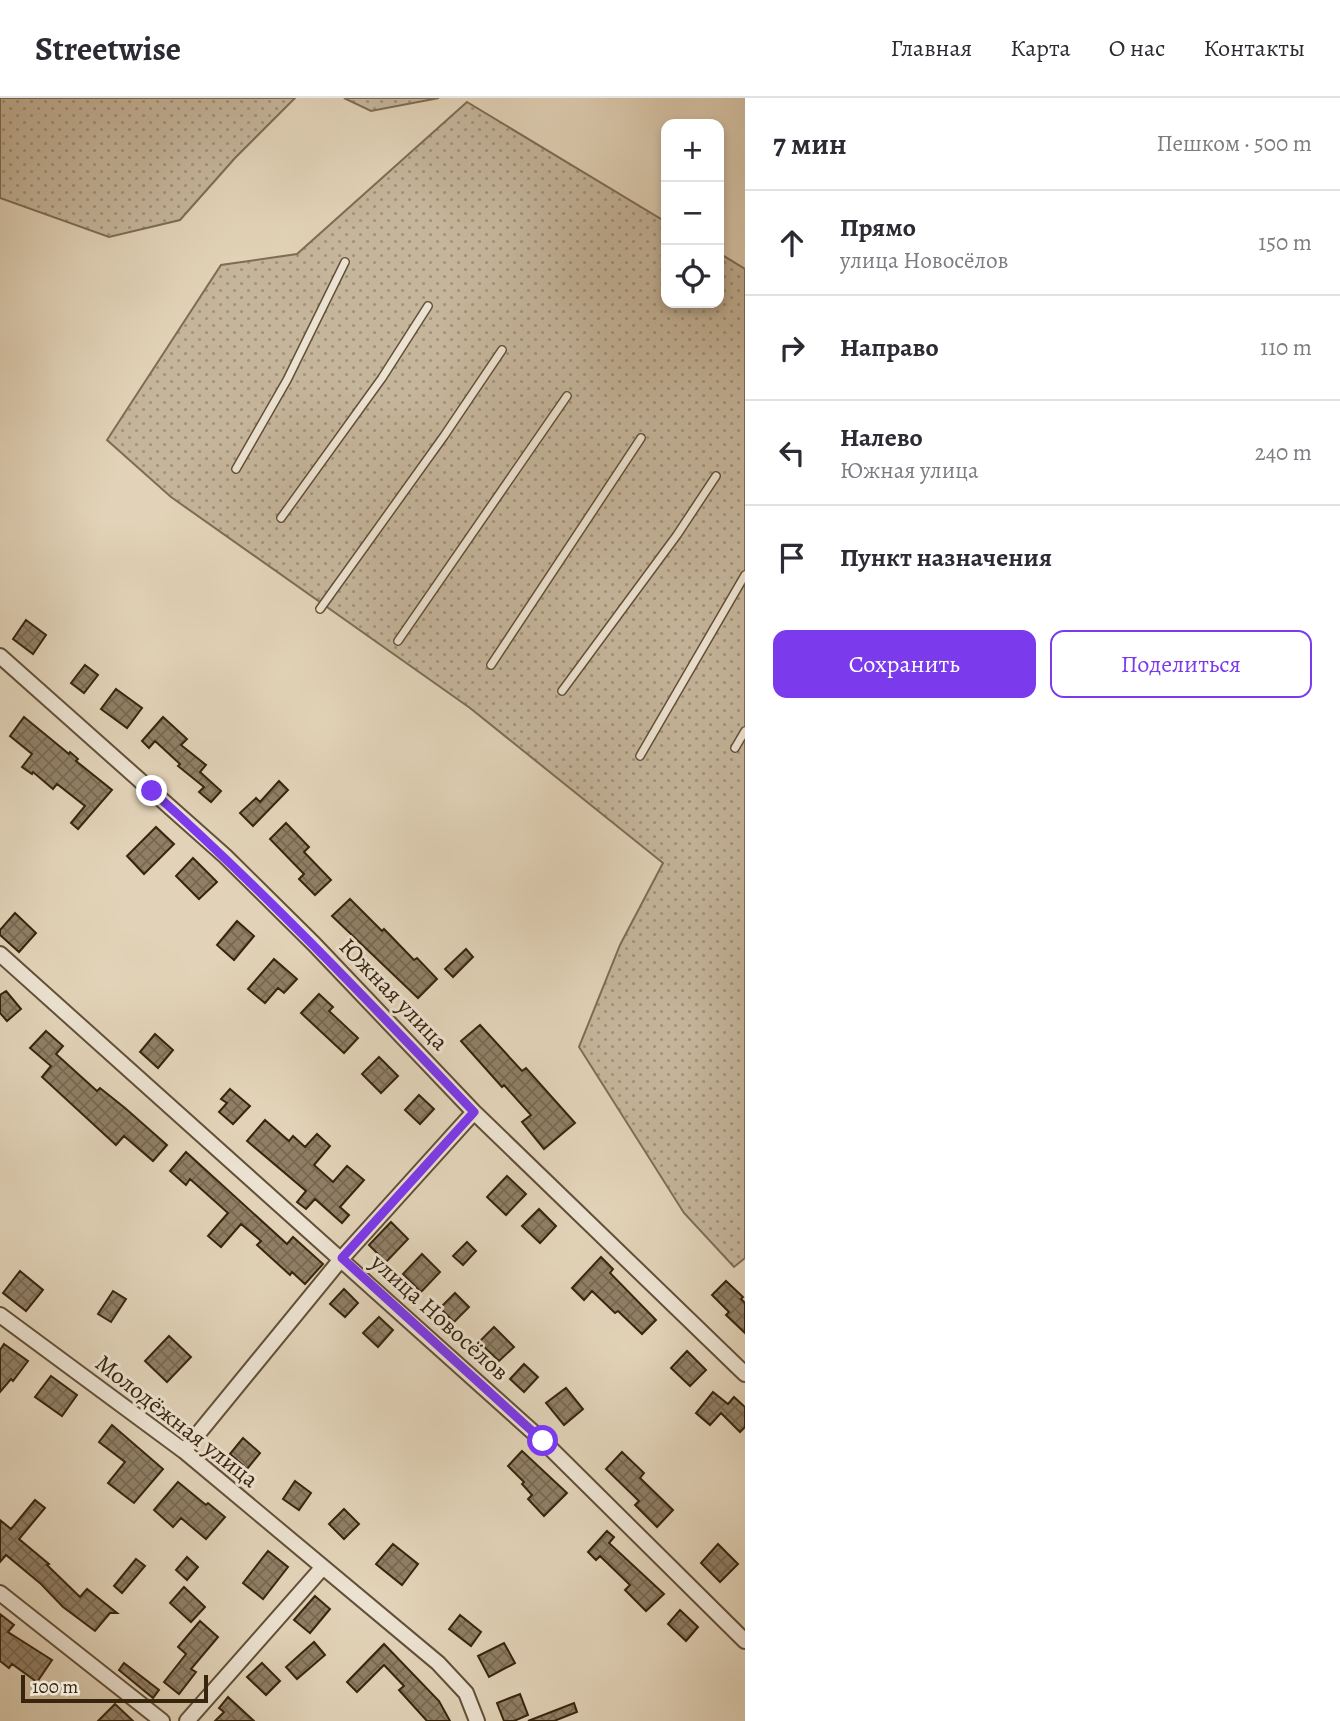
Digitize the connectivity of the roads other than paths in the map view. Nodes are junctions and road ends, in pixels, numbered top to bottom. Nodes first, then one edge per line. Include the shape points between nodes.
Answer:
1 (345, 262) dead end
2 (428, 306) dead end
3 (502, 350) dead end
4 (567, 396) dead end
5 (641, 438) dead end
6 (236, 469) dead end
7 (716, 476) dead end
8 (281, 518) dead end
9 (745, 575) edge
10 (320, 608) dead end
11 (398, 641) dead end
12 (0, 656) edge
13 (491, 665) dead end
14 (562, 691) dead end
15 (745, 731) edge
16 (734, 748) dead end
17 (640, 756) dead end
18 (0, 954) edge
19 (474, 1112) junction
20 (342, 1258) junction
21 (0, 1315) edge
22 (745, 1374) edge
23 (184, 1451) junction
24 (323, 1567) junction
25 (0, 1593) edge
26 (745, 1641) edge
27 (162, 1721) edge
28 (187, 1721) edge
29 (477, 1721) edge

1 - 6 lane
2 - 8 lane
3 - 10 lane
4 - 11 lane
5 - 13 lane
7 - 14 lane
9 - 17 lane
12 - 19 street, Южная улица via 225,856
15 - 16 lane
18 - 20 street, улица Новосёлов
19 - 20 street
19 - 22 street, Южная улица
20 - 23 street
20 - 26 street, улица Новосёлов via 543,1441
21 - 23 street, Молодёжная улица
23 - 24 street, Молодёжная улица
24 - 28 street
24 - 29 street, Молодёжная улица via 438,1662 466,1693
25 - 27 street

